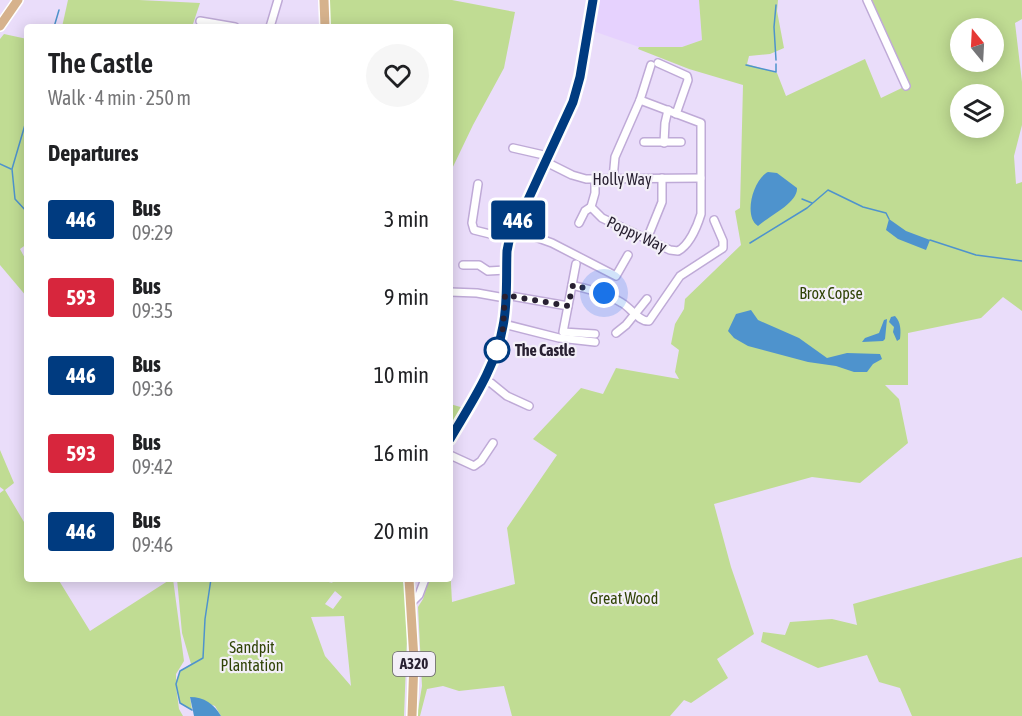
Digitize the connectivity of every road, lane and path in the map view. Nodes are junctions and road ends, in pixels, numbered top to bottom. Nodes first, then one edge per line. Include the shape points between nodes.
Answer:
1 (18, 0) edge
2 (278, 0) edge
3 (324, 0) edge
4 (593, 0) edge
5 (867, 0) edge
6 (200, 21) dead end
7 (218, 24) edge
8 (271, 24) edge
9 (325, 24) edge
10 (0, 26) edge
11 (906, 86) dead end
12 (640, 100) junction
13 (668, 110) junction
14 (676, 114) junction
15 (644, 142) dead end
16 (681, 142) dead end
17 (664, 143) junction
18 (514, 150) dead end
19 (547, 159) junction
20 (662, 178) junction
21 (701, 178) junction
22 (595, 179) junction
23 (613, 179) junction
24 (478, 184) dead end
25 (591, 207) junction
26 (714, 219) dead end
27 (579, 223) dead end
28 (513, 229) junction
29 (510, 239) junction
30 (647, 239) junction
31 (628, 255) dead end
32 (576, 264) dead end
33 (464, 265) dead end
34 (506, 270) junction
35 (573, 285) junction
36 (453, 292) edge
37 (505, 296) junction
38 (647, 299) dead end
39 (568, 306) junction
40 (636, 313) junction
41 (504, 324) junction
42 (616, 333) dead end
43 (484, 380) junction
44 (529, 406) dead end
45 (453, 434) edge
46 (493, 443) dead end
47 (453, 456) edge
48 (409, 582) edge
49 (423, 582) edge
50 (412, 602) junction
51 (412, 716) edge

1 - 10 main road
2 - 8 street
3 - 9 main road
4 - 19 street via 577,90
5 - 11 street
6 - 7 street
12 - 13 street
12 - 14 street via 655,64 687,76
12 - 23 street via 615,157
13 - 14 street
13 - 17 street
14 - 21 street via 704,123
15 - 17 street
16 - 17 street
18 - 19 street, Holly Way
19 - 22 street, Holly Way via 577,177
19 - 28 street
20 - 21 street, Holly Way
20 - 23 street, Holly Way
20 - 30 street via 662,202
21 - 30 street, Poppy Way via 699,223 681,250 670,250
22 - 23 street, Holly Way
22 - 25 street, Poppy Way
24 - 29 street via 474,231
25 - 27 street, Poppy Way
25 - 30 street, Poppy Way via 602,218
26 - 40 street via 723,241 721,251 680,276 649,321
28 - 29 street
28 - 31 street via 552,243 616,276
29 - 34 street
32 - 35 street
33 - 34 street via 479,265 488,271
34 - 37 street
35 - 39 street
35 - 40 street via 604,293
36 - 37 street
37 - 39 street
37 - 41 street
38 - 40 street
39 - 41 street via 563,332 595,338 559,338
40 - 42 street
41 - 43 street
43 - 44 street
43 - 45 street
46 - 47 street via 474,466
48 - 50 main road, A320
49 - 50 street
50 - 51 main road, A320

